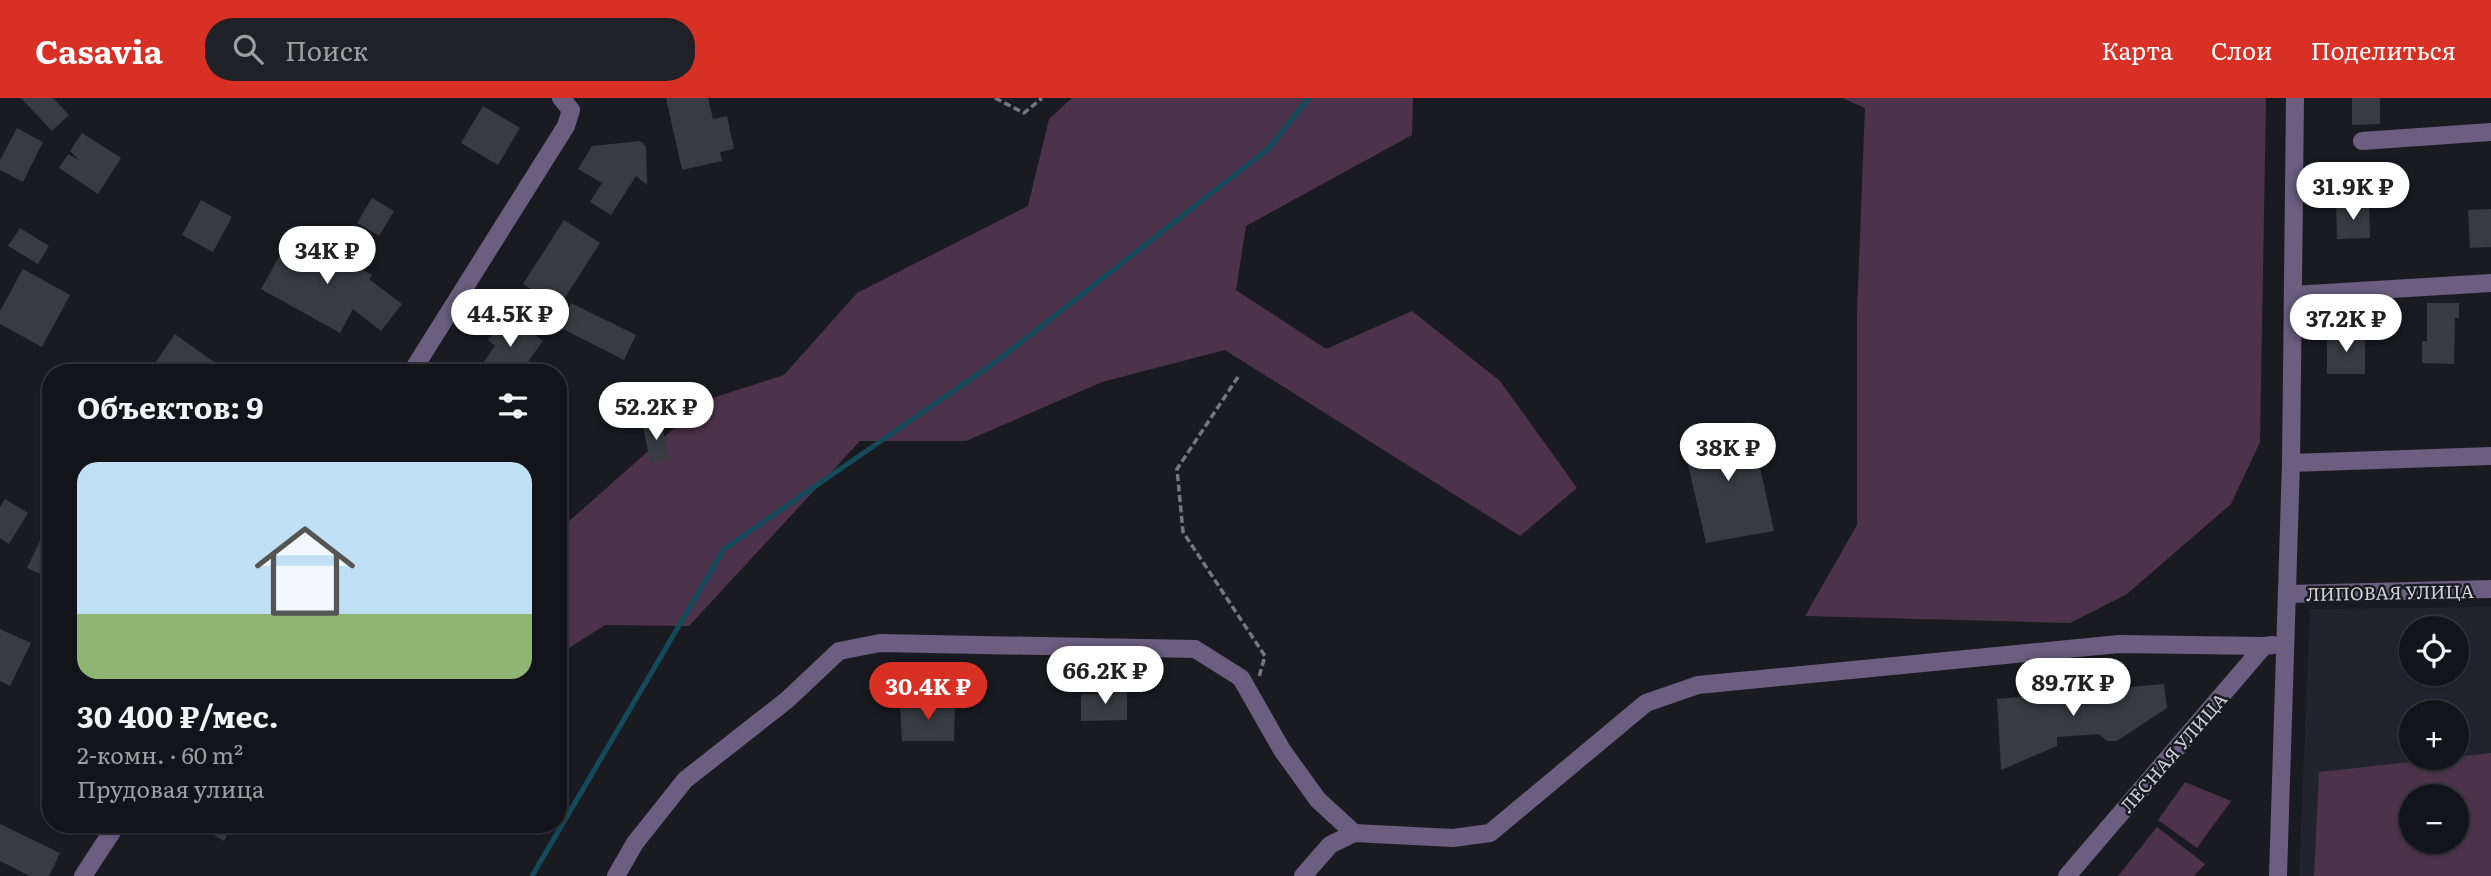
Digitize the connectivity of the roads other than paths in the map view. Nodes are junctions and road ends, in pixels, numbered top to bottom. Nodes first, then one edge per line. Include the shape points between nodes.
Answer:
1 (561, 98) edge
2 (2295, 98) edge
3 (2491, 132) edge
4 (2362, 141) dead end
5 (2491, 283) edge
6 (2293, 295) junction
7 (417, 364) edge
8 (2491, 456) edge
9 (2291, 463) junction
10 (2491, 589) edge
11 (2288, 594) junction
12 (2286, 643) junction
13 (2264, 646) junction
14 (111, 833) edge
15 (1354, 833) junction
16 (83, 876) edge
17 (616, 876) edge
18 (1303, 876) edge
19 (2067, 876) edge
20 (2278, 876) edge

1 - 7 street via 571,110 566,126
2 - 6 street
3 - 4 street
5 - 6 street
6 - 9 street
8 - 9 street
9 - 11 street
10 - 11 street, ЛИПОВАЯ УЛИЦА
11 - 12 street
12 - 13 street
12 - 20 street
13 - 15 street via 2119,644 1698,685 1646,703 1490,833 1453,838
13 - 19 street, ЛЕСНАЯ УЛИЦА
14 - 16 street
15 - 17 street via 1318,800 1282,750 1241,678 1195,649 880,643 839,651 787,700 685,780
15 - 18 street via 1330,845

